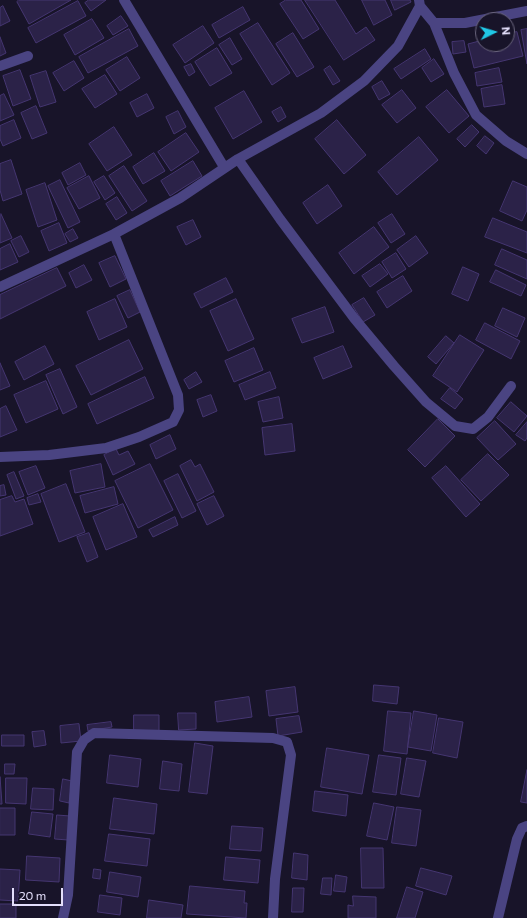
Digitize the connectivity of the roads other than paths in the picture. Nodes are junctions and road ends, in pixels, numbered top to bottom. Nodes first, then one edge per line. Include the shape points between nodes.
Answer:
1 (124, 0) edge
2 (420, 3) edge
3 (527, 11) edge
4 (434, 23) junction
5 (28, 56) dead end
6 (0, 66) edge
7 (527, 154) edge
8 (238, 159) junction
9 (224, 167) junction
10 (114, 234) junction
11 (0, 287) edge
12 (511, 386) dead end
13 (0, 457) edge
14 (527, 826) edge
15 (64, 918) edge
16 (273, 918) edge
17 (498, 918) edge

1 - 9 street
2 - 4 street
2 - 8 street via 398,46 364,81 322,113
3 - 4 street via 465,23
4 - 7 street via 454,73 476,115 506,141
5 - 6 street
8 - 9 street
8 - 12 street via 354,318 426,402 455,426 472,429 488,417
9 - 10 street via 180,198
10 - 11 street
10 - 13 street via 178,395 179,410 173,422 106,448 49,455
14 - 17 street via 522,828 517,839
15 - 16 street via 68,895 77,752 84,740 94,733 273,738 287,742 291,755 275,879

